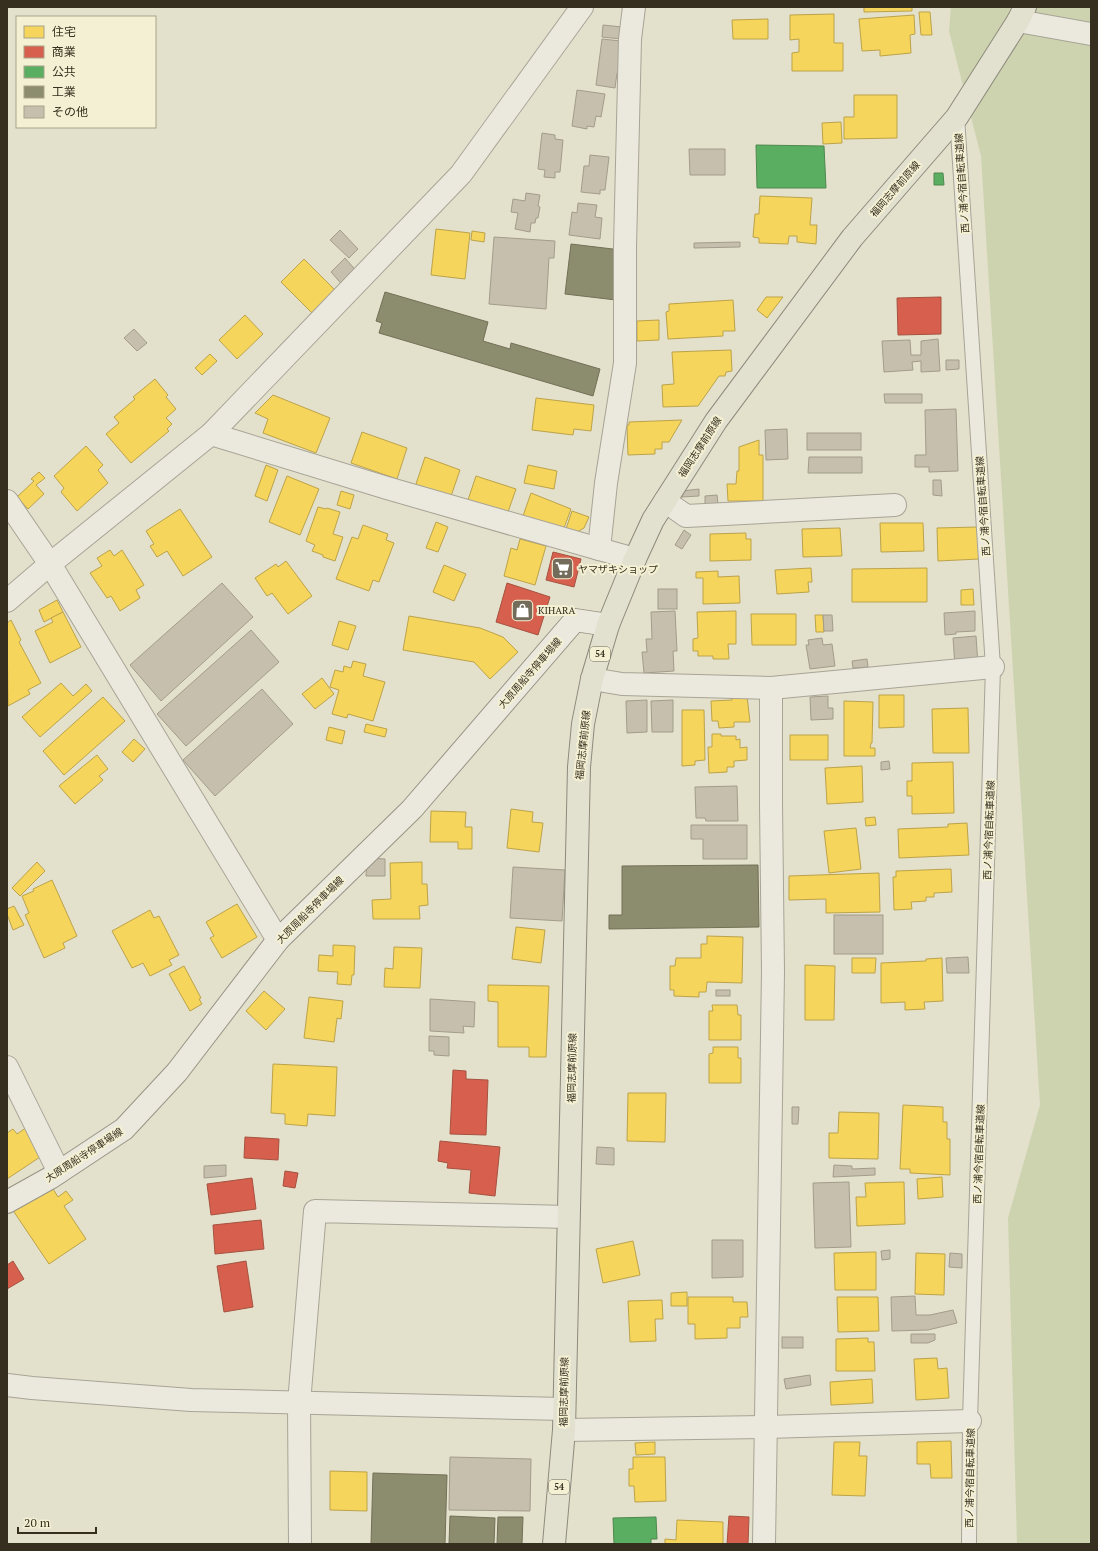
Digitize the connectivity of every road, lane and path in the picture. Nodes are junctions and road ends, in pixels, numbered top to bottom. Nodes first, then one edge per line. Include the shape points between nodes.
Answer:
1 (582, 7) edge
2 (634, 7) edge
3 (1022, 14) edge
4 (1091, 34) edge
5 (957, 117) junction
6 (211, 434) junction
7 (7, 501) edge
8 (665, 501) junction
9 (896, 505) dead end
10 (599, 549) junction
11 (635, 559) junction
12 (50, 564) junction
13 (7, 601) edge
14 (608, 625) junction
15 (993, 667) junction
16 (592, 679) junction
17 (771, 688) junction
18 (278, 940) junction
19 (7, 1067) edge
20 (59, 1172) junction
21 (7, 1202) edge
22 (568, 1217) junction
23 (7, 1385) edge
24 (299, 1402) junction
25 (564, 1420) junction
26 (970, 1421) junction
27 (766, 1427) junction
28 (300, 1544) edge
29 (554, 1544) edge
30 (764, 1544) edge
31 (969, 1544) edge

1 - 6 street via 461,174
2 - 10 street via 629,70 625,363 606,483
3 - 4 street
3 - 5 main road, 福岡志摩前原線 / 54
5 - 8 main road, 福岡志摩前原線 / 54 via 852,238 716,421
5 - 15 lane, 西ノ浦今宿自転車道線
6 - 10 street
6 - 12 street
7 - 12 street
8 - 9 street via 686,516
8 - 11 main road, 福岡志摩前原線 / 54
10 - 11 street
11 - 14 main road, 福岡志摩前原線 / 54
12 - 13 street
12 - 18 street
14 - 16 main road, 福岡志摩前原線 / 54
14 - 18 street, 大原周船寺停車場線 via 575,620 412,809
15 - 17 street
15 - 26 lane, 西ノ浦今宿自転車道線
16 - 17 street via 622,684
16 - 22 main road, 福岡志摩前原線 / 54 via 583,724 579,767
17 - 27 street via 773,972
18 - 20 street, 大原周船寺停車場線 via 177,1072 124,1129
19 - 20 street
20 - 21 street, 大原周船寺停車場線
22 - 24 street via 315,1211
22 - 25 main road, 福岡志摩前原線 / 54
23 - 24 street via 191,1400
24 - 25 street
24 - 28 street
25 - 27 street
25 - 29 main road, 福岡志摩前原線 / 54
26 - 27 street
26 - 31 lane, 西ノ浦今宿自転車道線
27 - 30 street

